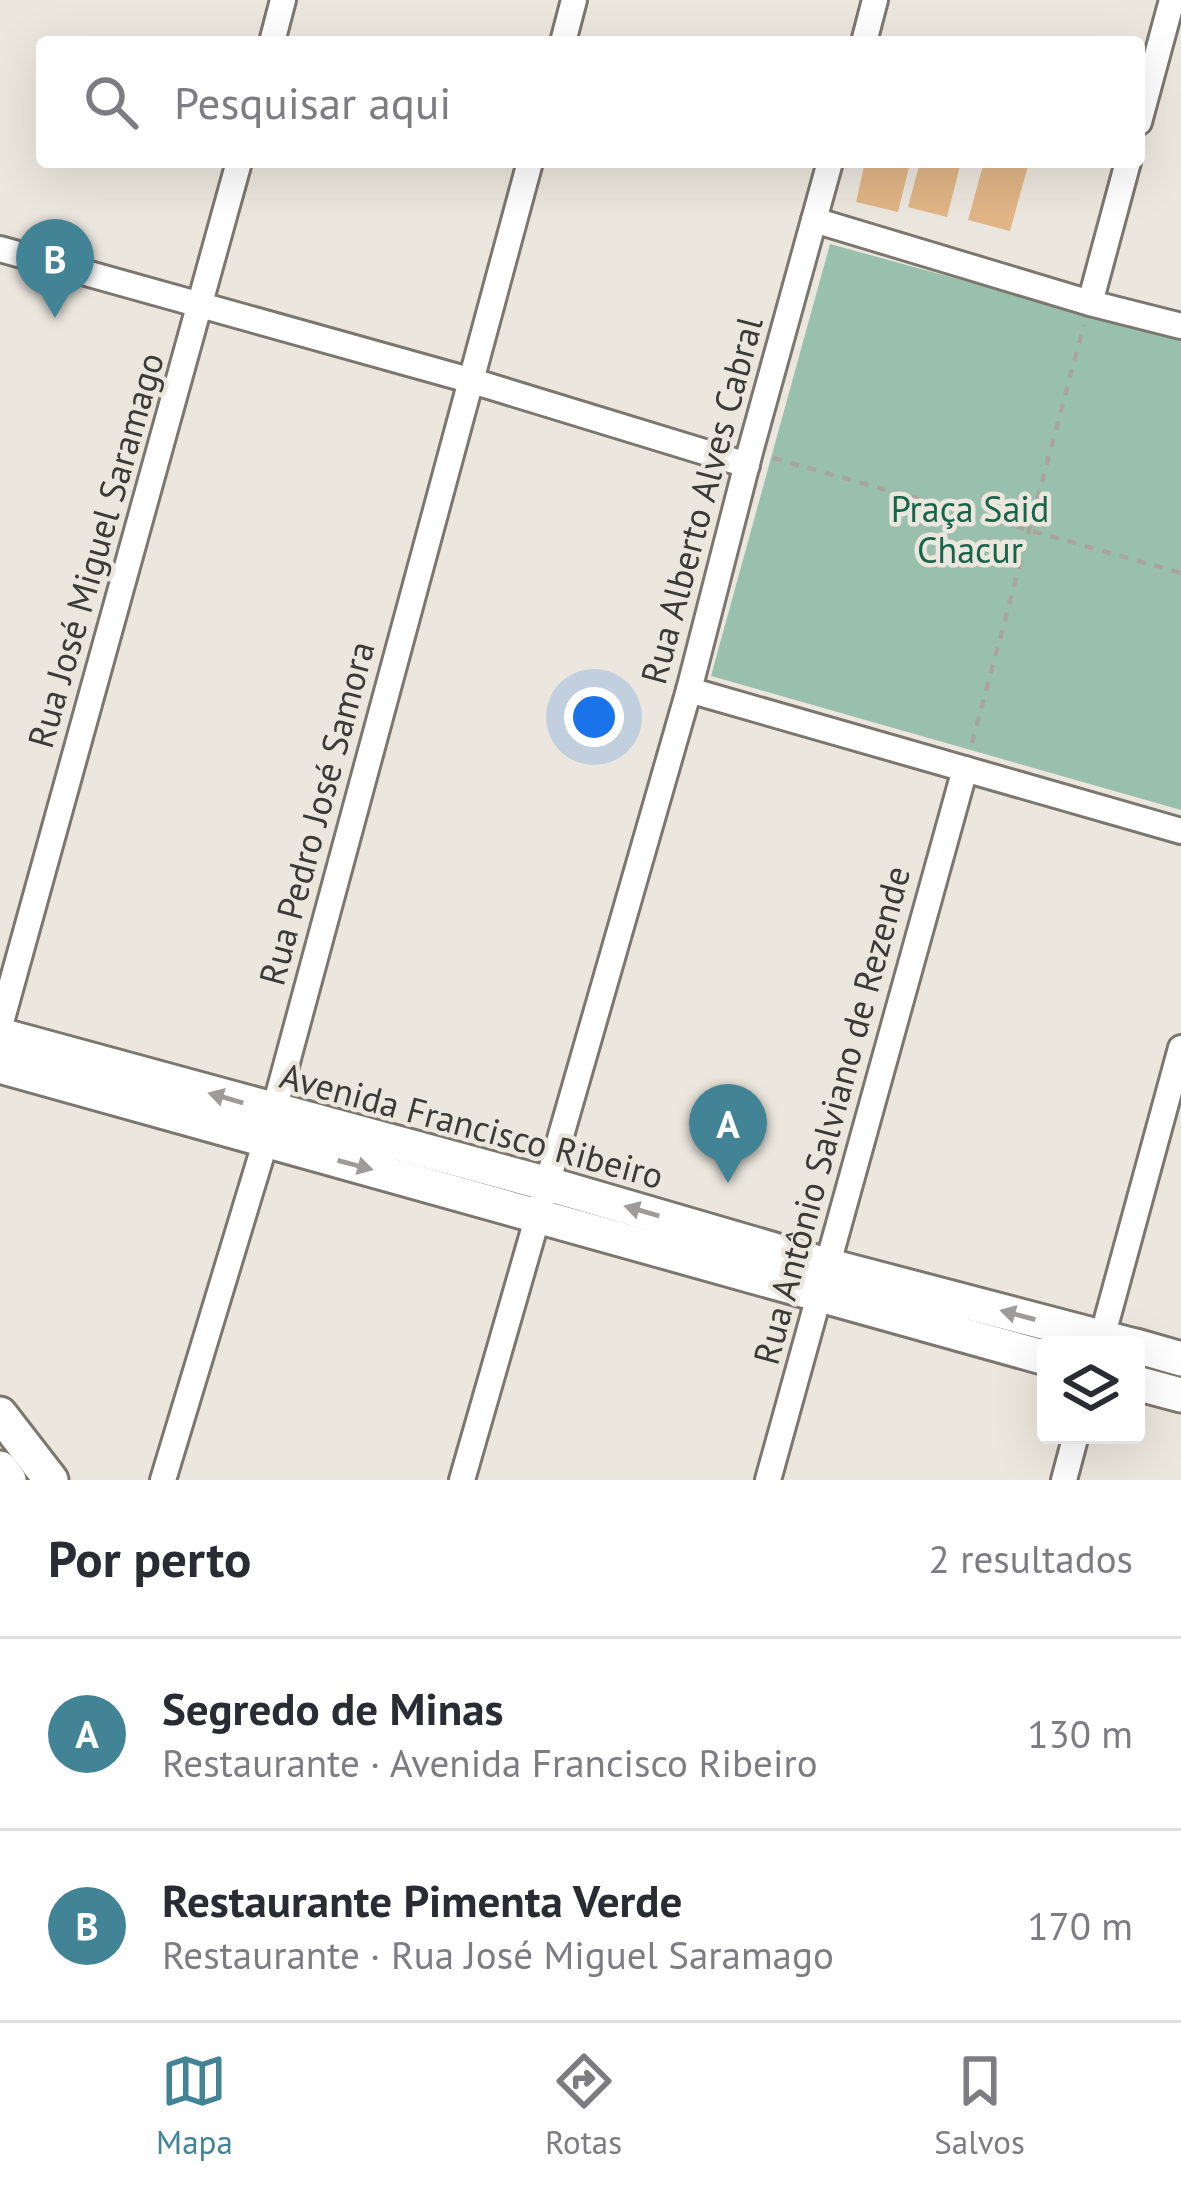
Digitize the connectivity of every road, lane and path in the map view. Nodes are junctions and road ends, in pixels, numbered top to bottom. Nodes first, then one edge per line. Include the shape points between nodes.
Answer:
1 (283, 0) edge
2 (574, 0) edge
3 (875, 0) edge
4 (1172, 0) edge
5 (274, 36) edge
6 (565, 36) edge
7 (865, 36) edge
8 (1145, 100) edge
9 (237, 168) edge
10 (528, 168) edge
11 (828, 168) edge
12 (1126, 168) edge
13 (814, 220) junction
14 (0, 249) edge
15 (1090, 303) junction
16 (200, 304) junction
17 (1181, 326) edge
18 (470, 380) junction
19 (748, 458) junction
20 (1028, 532) junction
21 (1181, 573) edge
22 (689, 690) junction
23 (965, 769) junction
24 (1181, 831) edge
25 (0, 1031) edge
26 (1181, 1048) edge
27 (0, 1066) edge
28 (270, 1125) junction
29 (543, 1200) junction
30 (823, 1279) junction
31 (1085, 1336) edge
32 (1119, 1336) edge
33 (1145, 1350) edge
34 (1037, 1355) edge
35 (1181, 1359) edge
36 (1145, 1385) edge
37 (1181, 1395) edge
38 (0, 1414) edge
39 (1074, 1444) edge
40 (0, 1468) edge
41 (9, 1480) edge
42 (51, 1480) edge
43 (163, 1480) edge
44 (462, 1480) edge
45 (768, 1480) edge
46 (1064, 1480) edge

1 - 5 street
2 - 6 street
3 - 7 street
4 - 8 street
9 - 16 street, Rua José Miguel Saramago
10 - 18 street, Rua Pedro José Samora
11 - 13 street, Rua Alberto Alves Cabral
12 - 15 street
13 - 15 street
13 - 19 street, Rua Alberto Alves Cabral
14 - 16 street
15 - 17 street
15 - 20 path
16 - 18 street
16 - 25 street, Rua José Miguel Saramago
18 - 19 street
18 - 28 street, Rua Pedro José Samora
19 - 20 path
19 - 22 street, Rua Alberto Alves Cabral
20 - 21 path
20 - 23 path
22 - 23 street
22 - 29 street, Rua Alberto Alves Cabral
23 - 24 street
23 - 30 street, Rua Antônio Salviano de Rezende
28 -> 25 main road, Avenida Francisco Ribeiro
26 - 32 street
27 - 28 main road, Avenida Francisco Ribeiro
28 - 29 main road, Avenida Francisco Ribeiro
28 - 43 street, Rua Pedro José Samora
29 - 30 main road, Avenida Francisco Ribeiro
29 - 44 street, Rua Alberto Alves Cabral
31 -> 30 main road, Avenida Francisco Ribeiro
30 - 34 main road, Avenida Francisco Ribeiro
30 - 45 street, Rua Antônio Salviano de Rezende
33 - 35 main road, Avenida Francisco Ribeiro
36 - 37 main road
38 - 42 main road
39 - 46 street
40 - 41 main road

